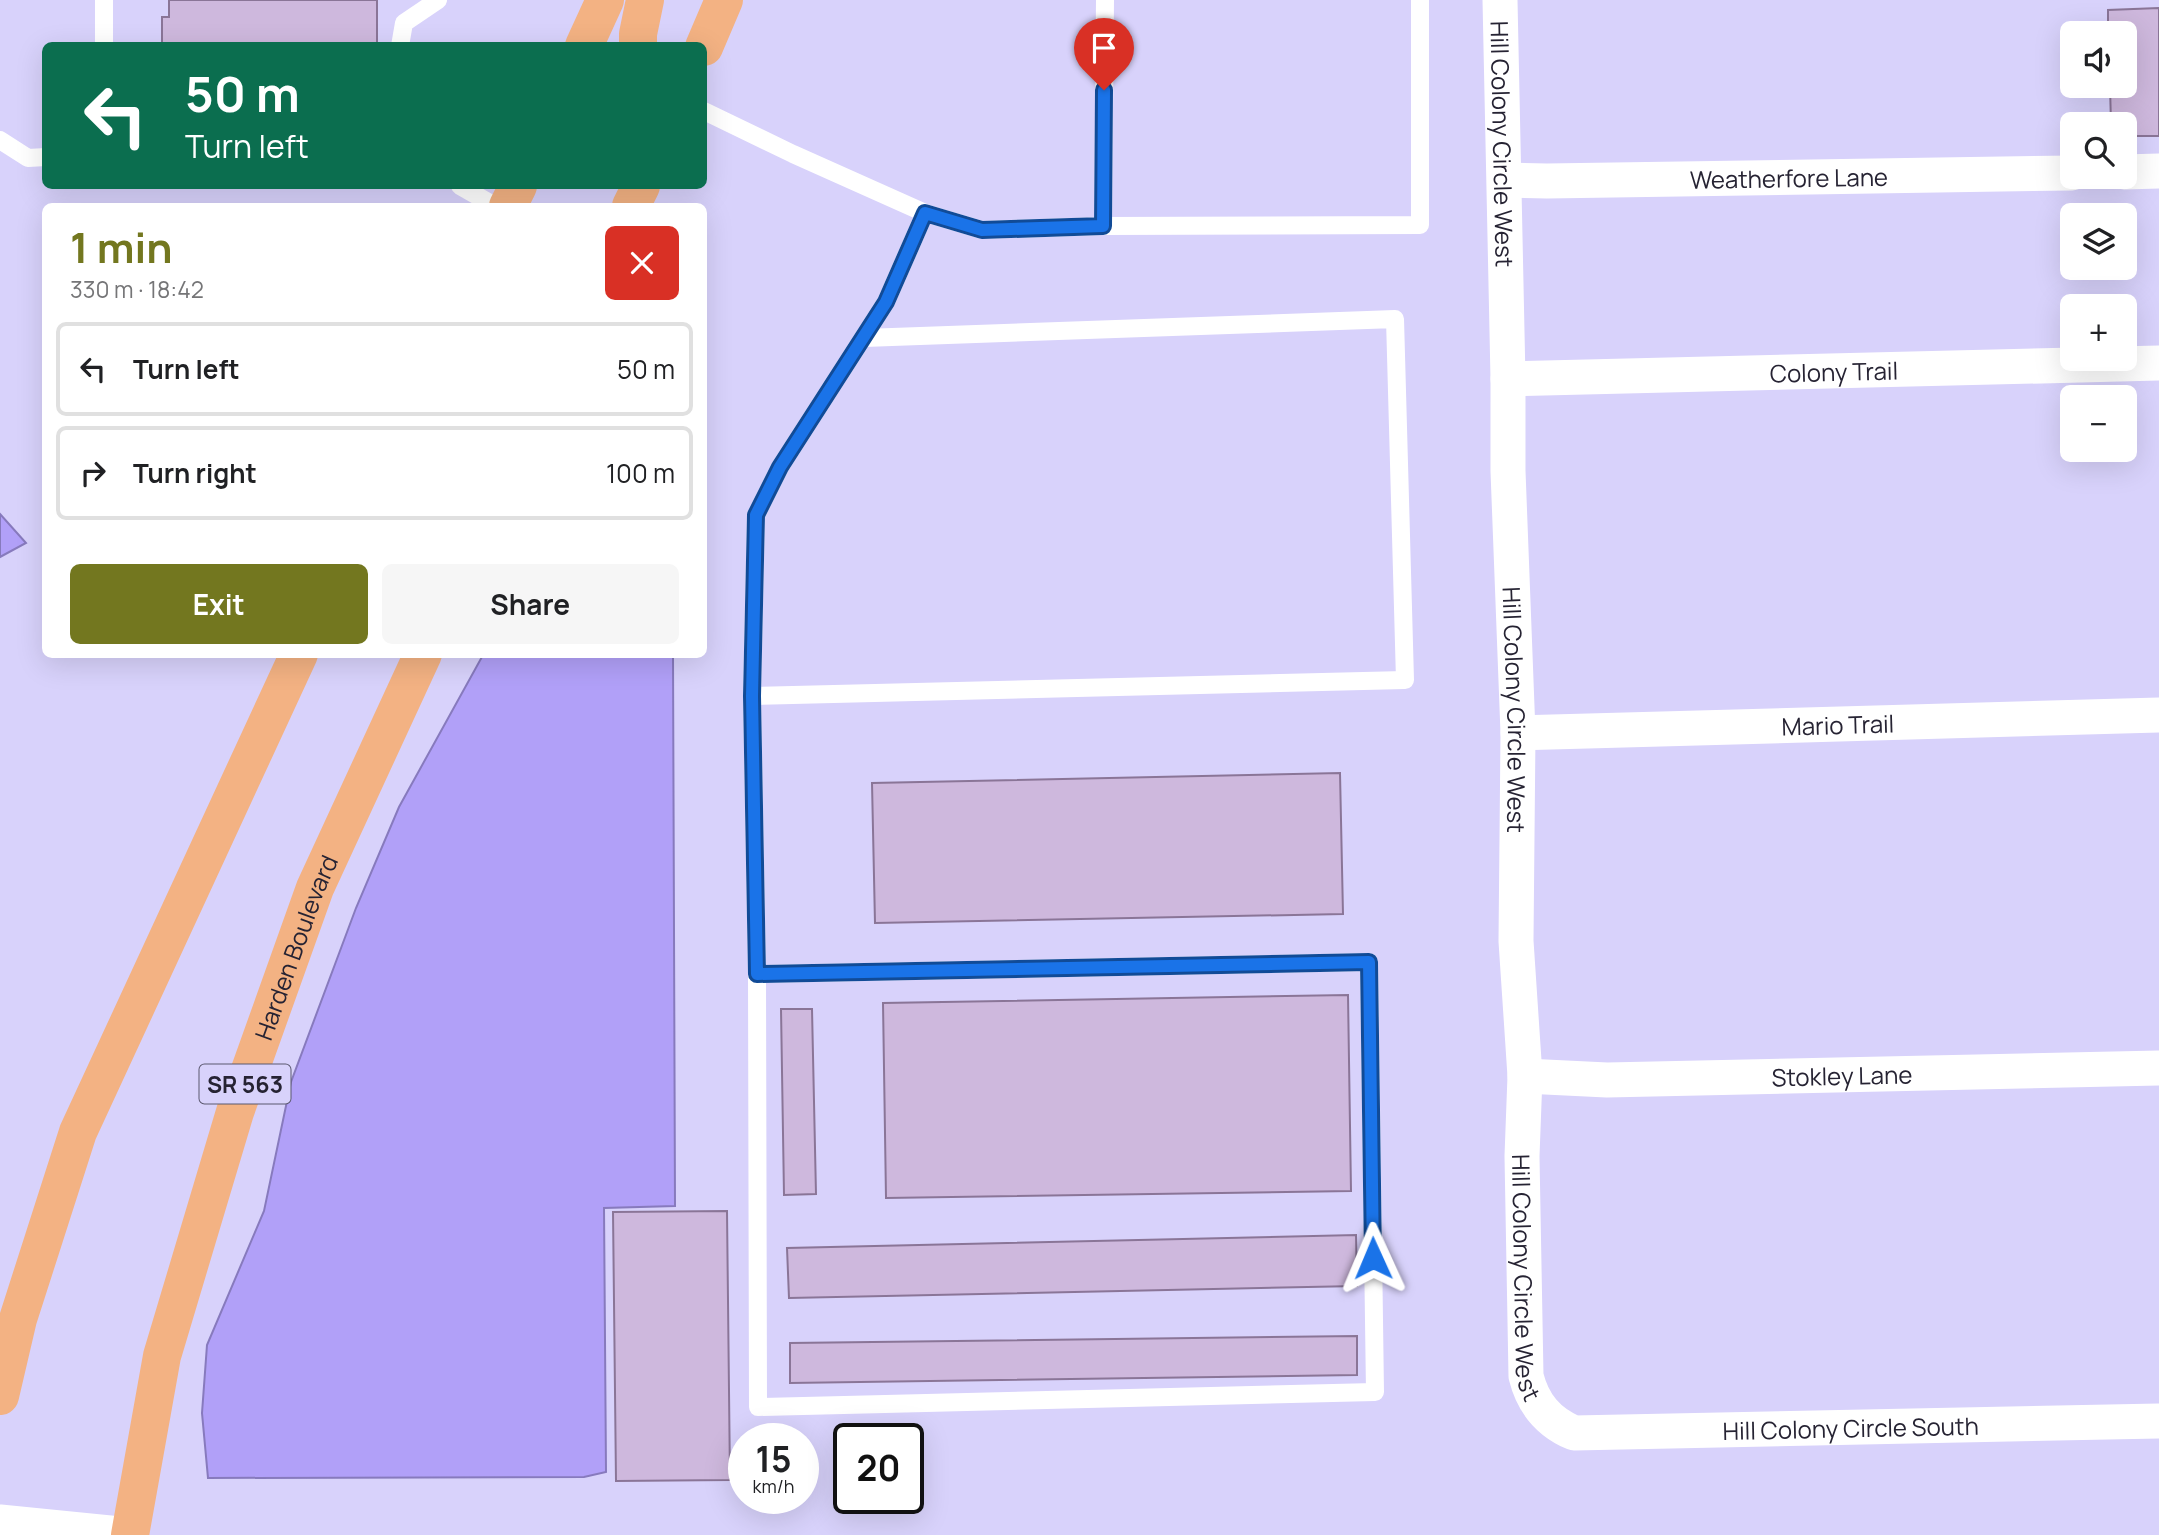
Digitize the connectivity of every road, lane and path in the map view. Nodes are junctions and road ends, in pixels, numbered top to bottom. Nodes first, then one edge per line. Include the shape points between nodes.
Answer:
1 (104, 0) edge
2 (438, 0) edge
3 (605, 0) edge
4 (645, 0) edge
5 (724, 0) edge
6 (1105, 0) edge
7 (1420, 0) edge
8 (1500, 0) edge
9 (104, 42) edge
10 (401, 42) edge
11 (586, 42) edge
12 (638, 42) edge
13 (706, 42) edge
14 (707, 112) edge
15 (0, 139) edge
16 (42, 158) edge
17 (2159, 171) edge
18 (2137, 172) edge
19 (2060, 173) edge
20 (1505, 180) junction
21 (465, 189) edge
22 (490, 203) edge
23 (925, 213) junction
24 (1103, 226) junction
25 (864, 338) junction
26 (2159, 363) edge
27 (1508, 379) junction
28 (297, 658) edge
29 (421, 658) edge
30 (752, 696) junction
31 (2159, 715) edge
32 (1518, 733) junction
33 (757, 974) junction
34 (2159, 1068) edge
35 (1525, 1076) junction
36 (0, 1396) edge
37 (1546, 1415) joint
38 (2159, 1421) edge
39 (0, 1521) edge
40 (130, 1535) edge

1 - 9 lane
2 - 10 lane via 404,23
3 - 11 main road
4 - 12 main road
5 - 13 main road
6 - 24 lane
7 - 24 lane via 1420,225
8 - 20 street, Hill Colony Circle West
14 - 23 lane
15 - 16 lane via 28,158
17 - 18 street
19 - 20 street, Weatherfore Lane
20 - 27 street, Hill Colony Circle West
21 - 22 lane
23 - 24 lane via 982,230
23 - 25 lane via 886,302
25 - 30 lane via 780,467 756,515
25 - 30 lane via 1395,318 1405,680
26 - 27 street, Colony Trail
27 - 32 street, Hill Colony Circle West
28 - 36 main road via 78,1132 18,1319
29 - 40 main road, Harden Boulevard / SR 563 via 315,888 235,1112 162,1356
30 - 33 lane
31 - 32 street, Mario Trail
32 - 35 street, Hill Colony Circle West via 1516,941
33 - 33 lane via 758,1407 1375,1392 1369,962
34 - 35 street, Stokley Lane via 1620,1080
35 - 37 street, Hill Colony Circle West via 1526,1376 1531,1395
37 - 38 street, Hill Colony Circle South via 1574,1433
39 - 40 street

